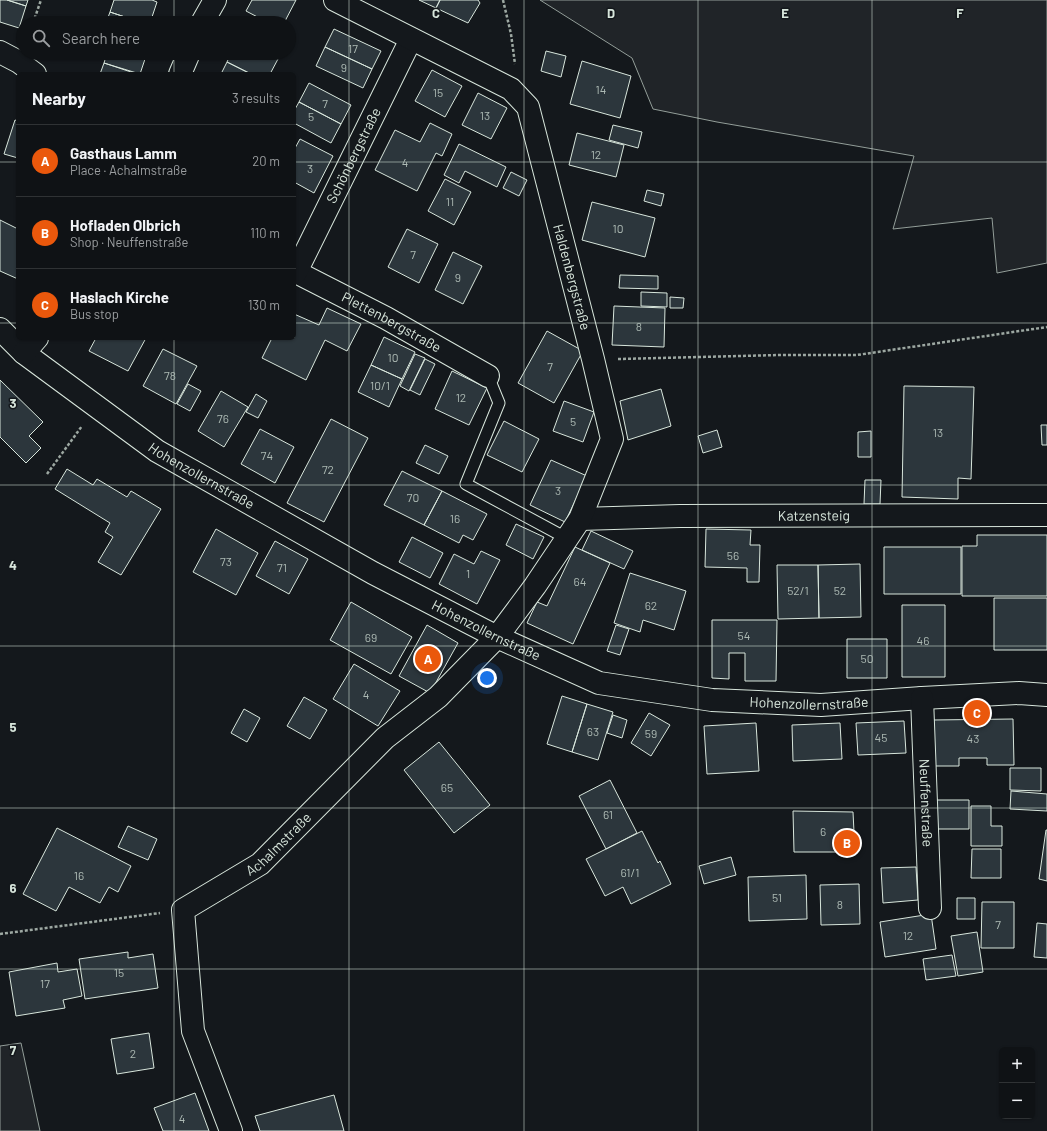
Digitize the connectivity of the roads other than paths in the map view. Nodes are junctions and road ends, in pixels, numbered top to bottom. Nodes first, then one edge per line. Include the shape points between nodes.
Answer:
1 (215, 0) edge
2 (335, 0) edge
3 (206, 16) edge
4 (411, 39) junction
5 (0, 52) edge
6 (186, 60) edge
7 (32, 72) edge
8 (181, 72) edge
9 (296, 270) edge
10 (296, 273) edge
11 (0, 329) edge
12 (16, 338) edge
13 (19, 340) edge
14 (30, 346) edge
15 (488, 376) joint
16 (1047, 515) edge
17 (580, 519) junction
18 (568, 540) junction
19 (497, 638) junction
20 (1047, 695) edge
21 (922, 698) junction
22 (930, 908) dead end
23 (231, 1131) edge

1 - 3 street
2 - 4 street, Haldenbergstraße
4 - 9 street, Schönbergstraße
4 - 17 street, Haldenbergstraße via 511,89 528,107 612,439
5 - 7 street
6 - 8 street
10 - 15 street, Plettenbergstraße via 386,318
11 - 12 street, Hohenzollernstraße
13 - 14 street, Hohenzollernstraße
14 - 19 street, Hohenzollernstraße via 96,406 164,454 373,573
15 - 18 lane via 499,403 466,484
16 - 17 street, Katzensteig via 680,516
17 - 18 street, Haldenbergstraße
18 - 19 street, Haldenbergstraße
19 - 21 street, Hohenzollernstraße via 599,683 712,700 821,705
19 - 23 street, Achalmstraße via 438,697 385,738 260,864 183,910 193,1031
20 - 21 street, Hohenzollernstraße via 1019,693
21 - 22 street, Neuffenstraße

